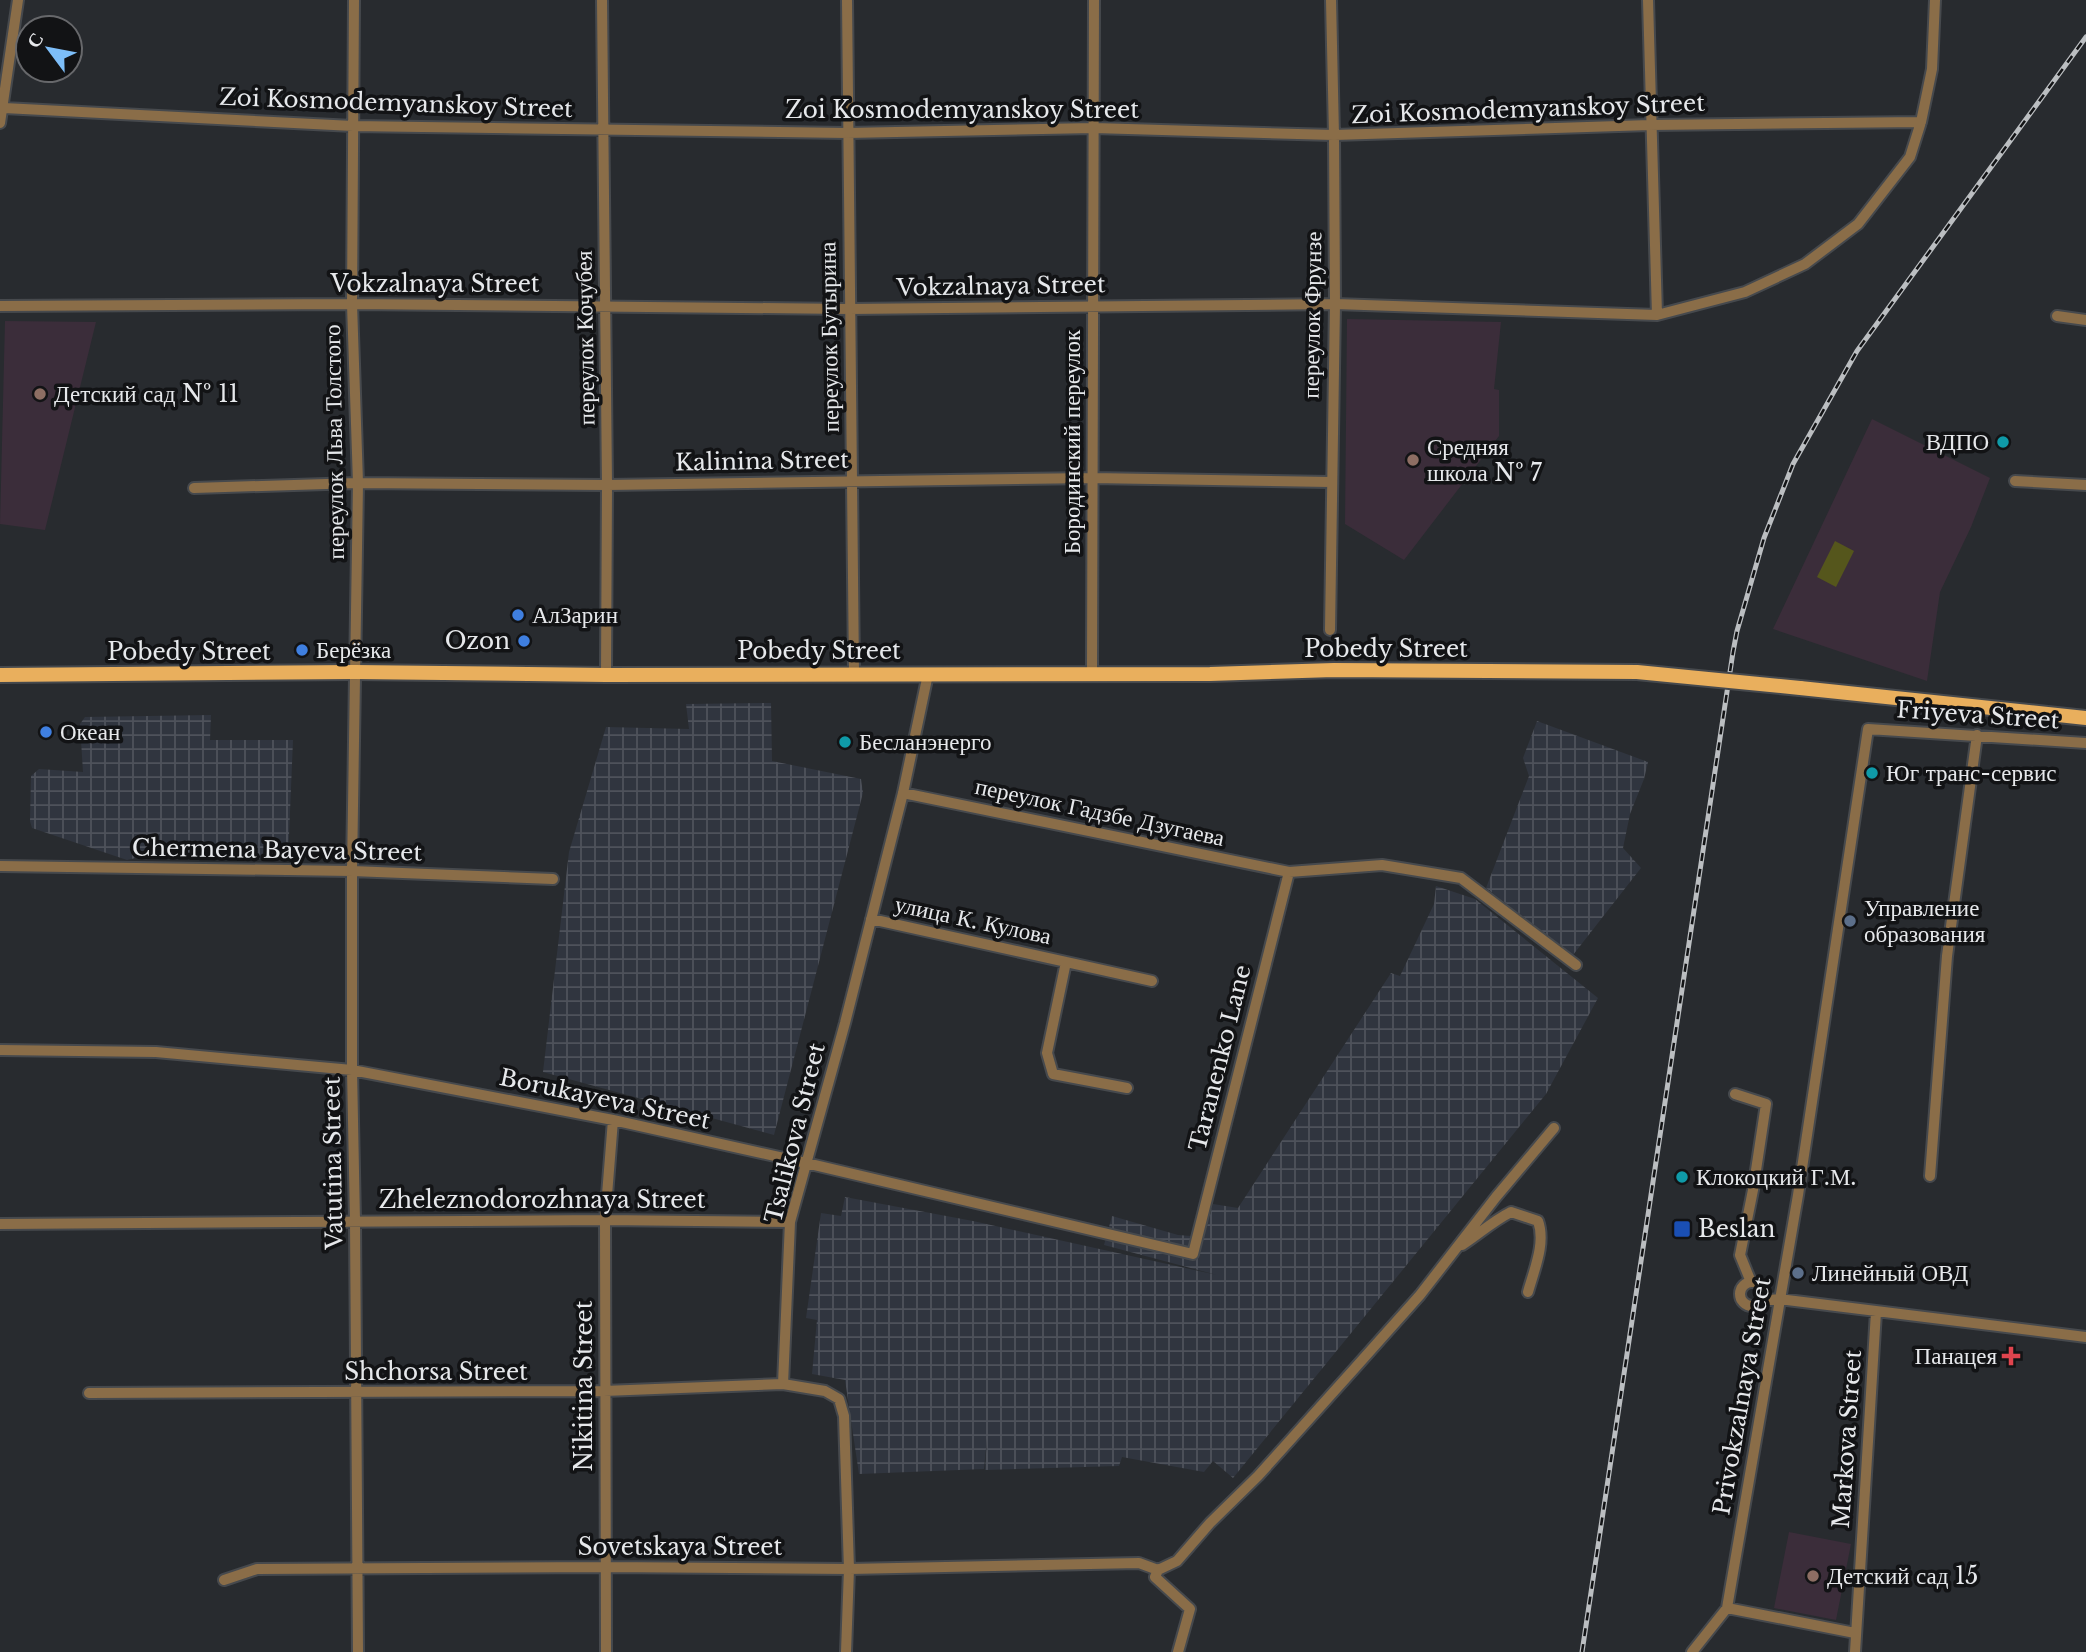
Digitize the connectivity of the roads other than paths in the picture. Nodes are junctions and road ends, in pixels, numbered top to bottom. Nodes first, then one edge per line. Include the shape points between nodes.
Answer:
1 (18, 0) edge
2 (354, 0) edge
3 (602, 0) edge
4 (848, 0) edge
5 (1094, 0) edge
6 (1331, 0) edge
7 (1648, 0) edge
8 (1935, 0) edge
9 (4, 108) junction
10 (1921, 121) junction
11 (0, 123) edge
12 (1650, 125) junction
13 (353, 126) junction
14 (1094, 128) junction
15 (604, 130) junction
16 (847, 133) junction
17 (1334, 135) junction
18 (352, 304) junction
19 (1335, 304) junction
20 (0, 306) edge
21 (605, 306) junction
22 (1094, 306) junction
23 (849, 309) junction
24 (1657, 315) junction
25 (2057, 316) dead end
26 (2086, 320) edge
27 (1092, 478) junction
28 (852, 480) junction
29 (2015, 481) dead end
30 (1330, 482) junction
31 (358, 483) junction
32 (607, 485) junction
33 (2086, 485) edge
34 (194, 488) dead end
35 (1330, 630) dead end
36 (355, 673) junction
37 (854, 673) junction
38 (1092, 673) junction
39 (928, 674) junction
40 (0, 675) edge
41 (606, 675) junction
42 (2086, 718) edge
43 (1868, 729) joint
44 (1977, 734) junction
45 (2086, 743) edge
46 (903, 793) junction
47 (0, 866) edge
48 (352, 872) junction
49 (1289, 872) junction
50 (553, 879) dead end
51 (871, 919) junction
52 (1066, 962) junction
53 (1576, 965) dead end
54 (1152, 981) dead end
55 (0, 1050) edge
56 (352, 1070) junction
57 (1127, 1088) dead end
58 (1735, 1094) dead end
59 (613, 1120) junction
60 (1554, 1128) dead end
61 (806, 1163) junction
62 (1930, 1177) dead end
63 (605, 1220) junction
64 (355, 1221) junction
65 (790, 1223) junction
66 (0, 1224) edge
67 (1454, 1251) junction
68 (1192, 1254) joint
69 (1747, 1280) junction
70 (1528, 1292) dead end
71 (1762, 1296) junction
72 (1779, 1299) junction
73 (1876, 1312) junction
74 (2086, 1337) edge
75 (783, 1384) junction
76 (604, 1391) junction
77 (89, 1393) dead end
78 (357, 1393) junction
79 (606, 1567) junction
80 (359, 1569) junction
81 (849, 1569) junction
82 (1158, 1570) junction
83 (223, 1580) dead end
84 (1727, 1608) junction
85 (1856, 1633) junction
86 (358, 1652) edge
87 (606, 1652) edge
88 (846, 1652) edge
89 (1178, 1652) edge
90 (1692, 1652) edge
91 (1855, 1652) edge

1 - 9 street
2 - 13 street, переулок Льва Толстого
3 - 15 street, переулок Кочубея
4 - 16 street, переулок Бутырина
5 - 14 street, Бородинский переулок
6 - 17 street, переулок Фрунзе
7 - 12 street
8 - 10 street, Vokzalnaya Street via 1932,69
9 - 11 street
9 - 13 street, Zoi Kosmodemyanskoy Street
10 - 12 street, Zoi Kosmodemyanskoy Street
10 - 24 street, Vokzalnaya Street via 1910,157 1858,223 1805,264 1745,292
12 - 17 street, Zoi Kosmodemyanskoy Street
12 - 24 street
13 - 15 street, Zoi Kosmodemyanskoy Street
13 - 18 street, переулок Льва Толстого
14 - 16 street, Zoi Kosmodemyanskoy Street
14 - 17 street, Zoi Kosmodemyanskoy Street
14 - 22 street, Бородинский переулок
15 - 16 street, Zoi Kosmodemyanskoy Street
15 - 21 street, переулок Кочубея
16 - 23 street, переулок Бутырина
17 - 19 street, переулок Фрунзе
18 - 20 street, Vokzalnaya Street
18 - 21 street, Vokzalnaya Street
18 - 31 street, переулок Льва Толстого
19 - 22 street, Vokzalnaya Street
19 - 24 street, Vokzalnaya Street
19 - 30 street, переулок Фрунзе
21 - 23 street, Vokzalnaya Street
21 - 32 street, переулок Кочубея
22 - 23 street, Vokzalnaya Street
22 - 27 street, Бородинский переулок
23 - 28 street, переулок Бутырина
25 - 26 street
27 - 28 street, Kalinina Street
27 - 30 street, Kalinina Street
27 - 38 street, Бородинский переулок
28 - 32 street, Kalinina Street
28 - 37 street, переулок Бутырина
29 - 33 street
30 - 35 street, переулок Фрунзе
31 - 32 street, Kalinina Street
31 - 34 street, Kalinina Street
31 - 36 street, переулок Льва Толстого
32 - 41 street, переулок Кочубея
36 - 40 main road, Pobedy Street
36 - 41 main road, Pobedy Street
36 - 48 street, Vatutina Street
37 - 39 main road, Pobedy Street
37 - 41 main road, Pobedy Street
38 - 39 main road, Pobedy Street
38 - 42 main road, Pobedy Street, bridge via 1637,672
39 - 46 street, Tsalikova Street
43 - 44 street, Friyeva Street
43 - 72 street, Privokzalnaya Street
44 - 45 street, Friyeva Street
44 - 62 street via 1947,956
46 - 49 street, переулок Гадзбе Дзугаева
46 - 51 street, Tsalikova Street
47 - 48 street, Chermena Bayeva Street
48 - 50 street, Chermena Bayeva Street
48 - 56 street, Vatutina Street
49 - 53 street, переулок Гадзбе Дзугаева via 1382,864 1461,878
49 - 68 street, Taranenko Lane
51 - 52 street, улица К. Кулова
51 - 61 street, Tsalikova Street
52 - 54 street, улица К. Кулова
52 - 57 street, улица К. Кулова via 1047,1053 1053,1074
55 - 56 street, Borukayeva Street via 156,1052
56 - 59 street, Borukayeva Street
56 - 64 street, Vatutina Street
58 - 69 street via 1766,1104 1740,1255
59 - 61 street, Borukayeva Street
59 - 63 street, Nikitina Street
60 - 67 street
61 - 65 street, Tsalikova Street
61 - 68 street, Borukayeva Street
63 - 64 street, Zheleznodorozhnaya Street
63 - 65 street, Zheleznodorozhnaya Street
63 - 76 street, Nikitina Street
64 - 66 street, Zheleznodorozhnaya Street
64 - 78 street, Vatutina Street
65 - 75 street, Tsalikova Street
67 - 70 street via 1511,1212 1538,1221 1541,1230
67 - 82 street via 1258,1476 1177,1561
69 - 71 street via 1759,1285
69 - 71 street via 1740,1290 1742,1301 1752,1306
71 - 72 street
72 - 73 street
72 - 84 street, Privokzalnaya Street
73 - 74 street
73 - 85 street, Markova Street
75 - 76 street, Shchorsa Street
75 - 81 street via 825,1391 839,1399 844,1416
76 - 78 street, Shchorsa Street
76 - 79 street, Nikitina Street
77 - 78 street, Shchorsa Street
78 - 80 street, Vatutina Street
79 - 80 street, Sovetskaya Street
79 - 81 street, Sovetskaya Street
79 - 87 street, Nikitina Street
80 - 83 street, Sovetskaya Street via 257,1569
80 - 86 street, Vatutina Street
81 - 82 street, Sovetskaya Street via 1139,1563
81 - 88 street
82 - 89 street via 1154,1577 1190,1609
84 - 85 street
84 - 90 street
85 - 91 street, Markova Street

